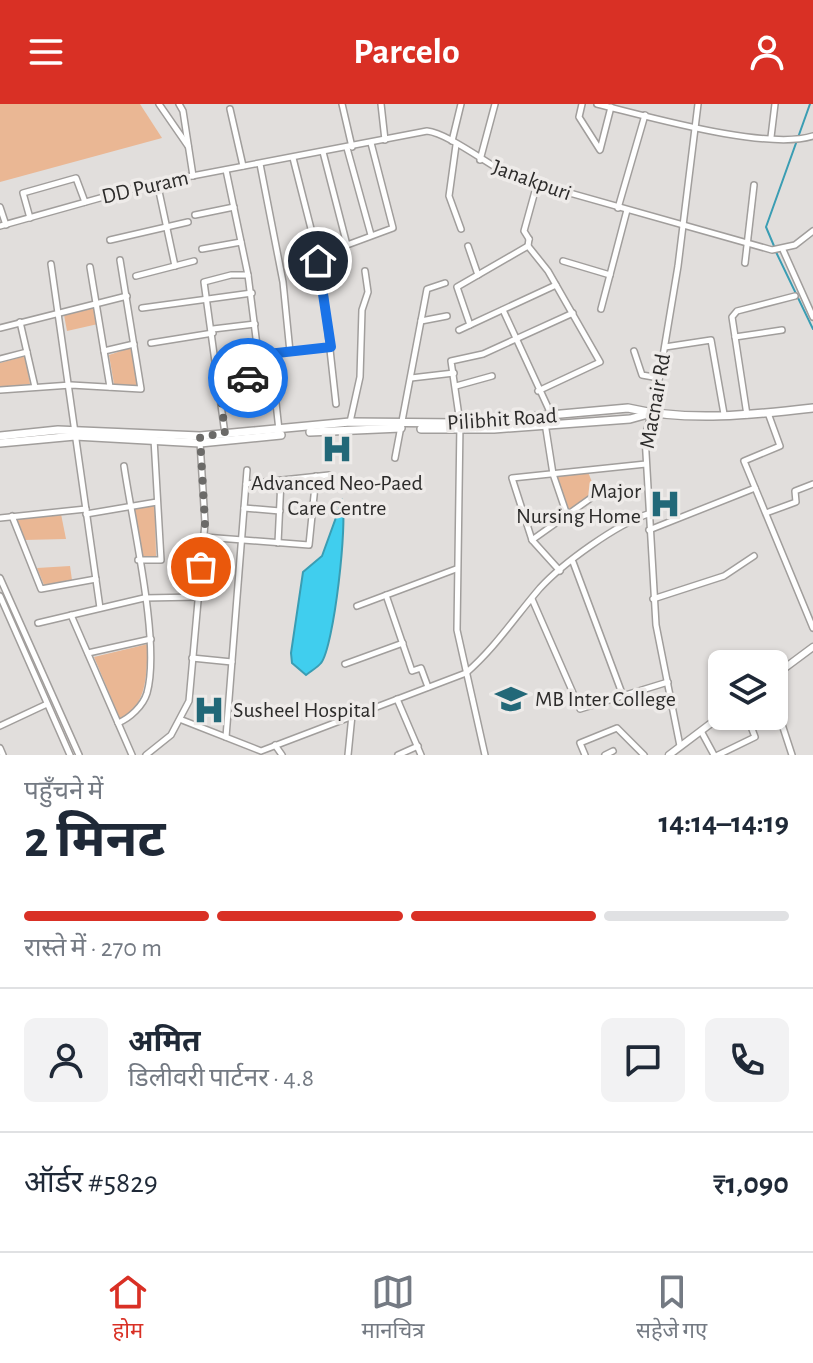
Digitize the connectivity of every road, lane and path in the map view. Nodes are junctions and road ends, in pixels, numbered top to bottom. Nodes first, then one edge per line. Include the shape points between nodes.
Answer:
1 (159, 104) edge
2 (179, 104) edge
3 (342, 104) edge
4 (381, 104) edge
5 (461, 104) edge
6 (495, 104) edge
7 (582, 104) edge
8 (597, 104) edge
9 (698, 104) edge
10 (775, 104) edge
11 (611, 107) junction
12 (230, 109) dead end
13 (645, 115) junction
14 (695, 127) junction
15 (813, 136) edge
16 (771, 137) junction
17 (385, 140) junction
18 (371, 143) junction
19 (454, 143) junction
20 (189, 147) junction
21 (349, 148) junction
22 (323, 152) junction
23 (293, 158) junction
24 (480, 160) junction
25 (260, 164) junction
26 (243, 167) junction
27 (226, 170) junction
28 (193, 176) junction
29 (157, 182) junction
30 (537, 184) junction
31 (754, 185) dead end
32 (85, 202) junction
33 (0, 207) edge
34 (234, 207) junction
35 (618, 208) junction
36 (627, 210) junction
37 (195, 215) dead end
38 (30, 218) junction
39 (188, 222) dead end
40 (683, 225) junction
41 (3, 226) edge
42 (167, 227) junction
43 (461, 229) dead end
44 (812, 233) edge
45 (371, 235) junction
46 (110, 240) dead end
47 (241, 242) junction
48 (747, 243) junction
49 (468, 246) dead end
50 (528, 246) junction
51 (202, 249) dead end
52 (778, 251) junction
53 (120, 260) dead end
54 (194, 261) dead end
55 (563, 261) dead end
56 (745, 263) dead end
57 (51, 264) dead end
58 (175, 266) junction
59 (90, 267) dead end
60 (365, 271) dead end
61 (248, 275) junction
62 (478, 275) junction
63 (610, 275) junction
64 (136, 276) dead end
65 (445, 283) dead end
66 (556, 285) junction
67 (252, 293) junction
68 (127, 296) junction
69 (795, 296) dead end
70 (209, 299) junction
71 (96, 303) junction
72 (810, 305) edge
73 (142, 308) dead end
74 (601, 309) dead end
75 (503, 310) junction
76 (59, 312) junction
77 (573, 313) junction
78 (447, 316) dead end
79 (813, 317) edge
80 (421, 321) junction
81 (20, 322) junction
82 (256, 324) junction
83 (470, 325) junction
84 (0, 328) edge
85 (459, 330) dead end
86 (782, 330) dead end
87 (213, 331) junction
88 (735, 337) junction
89 (516, 340) junction
90 (151, 343) dead end
91 (134, 344) junction
92 (331, 347) junction
93 (665, 347) junction
94 (104, 351) junction
95 (634, 351) dead end
96 (27, 352) junction
97 (290, 352) junction
98 (259, 355) junction
99 (0, 359) edge
100 (454, 373) junction
101 (492, 376) dead end
102 (261, 377) junction
103 (411, 378) junction
104 (659, 378) junction
105 (219, 380) junction
106 (71, 385) junction
107 (456, 386) junction
108 (35, 387) junction
109 (110, 387) junction
110 (0, 390) edge
111 (538, 391) junction
112 (336, 404) dead end
113 (813, 408) edge
114 (768, 413) junction
115 (650, 414) junction
116 (724, 414) junction
117 (747, 415) junction
118 (547, 418) junction
119 (350, 422) junction
120 (402, 426) junction
121 (460, 426) junction
122 (279, 431) junction
123 (75, 433) junction
124 (225, 434) junction
125 (0, 436) edge
126 (154, 438) junction
127 (200, 439) junction
128 (0, 443) edge
129 (395, 458) dead end
130 (646, 464) junction
131 (124, 466) dead end
132 (247, 470) dead end
133 (553, 474) junction
134 (329, 475) dead end
135 (316, 476) junction
136 (281, 480) junction
137 (246, 484) junction
138 (813, 484) edge
139 (755, 488) junction
140 (598, 493) dead end
141 (157, 502) junction
142 (130, 506) junction
143 (244, 508) junction
144 (280, 511) junction
145 (86, 512) junction
146 (766, 513) junction
147 (648, 514) junction
148 (567, 515) junction
149 (12, 516) junction
150 (0, 518) edge
151 (649, 530) junction
152 (204, 537) junction
153 (242, 540) junction
154 (532, 540) junction
155 (278, 543) junction
156 (754, 556) dead end
157 (138, 560) junction
158 (573, 562) junction
159 (456, 569) junction
160 (560, 571) junction
161 (0, 578) edge
162 (96, 579) junction
163 (386, 595) junction
164 (0, 596) edge
165 (198, 597) junction
166 (144, 598) junction
167 (532, 599) junction
168 (653, 599) junction
169 (813, 602) edge
170 (357, 606) dead end
171 (804, 606) junction
172 (100, 608) junction
173 (71, 615) junction
174 (38, 623) dead end
175 (813, 628) edge
176 (151, 639) junction
177 (403, 643) junction
178 (813, 647) edge
179 (88, 653) junction
180 (192, 658) junction
181 (232, 662) junction
182 (345, 664) dead end
183 (788, 666) edge
184 (466, 673) junction
185 (668, 682) junction
186 (428, 687) junction
187 (623, 696) junction
188 (397, 699) junction
189 (47, 704) junction
190 (352, 715) junction
191 (182, 720) junction
192 (118, 723) junction
193 (0, 726) edge
194 (708, 726) edge
195 (752, 730) edge
196 (783, 730) edge
197 (701, 731) junction
198 (226, 737) junction
199 (275, 745) junction
200 (418, 746) junction
201 (680, 746) junction
202 (0, 748) edge
203 (613, 751) dead end
204 (790, 754) edge
205 (3, 755) edge
206 (70, 755) edge
207 (79, 755) edge
208 (132, 755) edge
209 (146, 755) edge
210 (282, 755) edge
211 (348, 755) edge
212 (398, 755) edge
213 (421, 755) edge
214 (485, 755) edge
215 (585, 755) edge
216 (605, 755) edge
217 (644, 755) edge
218 (669, 755) edge
219 (716, 755) edge

1 - 20 street
2 - 20 street
3 - 21 street
4 - 17 street
5 - 19 street
6 - 24 street
7 - 11 street via 579,117 600,150
8 - 11 street
9 - 14 street, Macnair Rd
10 - 16 street
11 - 13 street
12 - 26 street
13 - 14 street
13 - 35 street
14 - 16 street
14 - 40 street, Macnair Rd
15 - 16 street
17 - 18 street, Janakpuri
17 - 19 street, Janakpuri via 427,131
18 - 21 street, Janakpuri
18 - 45 street via 393,228
19 - 24 street, Janakpuri
19 - 43 street via 449,196
20 - 28 street
21 - 22 street, Janakpuri
21 - 45 street
22 - 23 street, Janakpuri
22 - 45 street via 347,245
23 - 25 street, DD Puram
23 - 92 street via 321,268
24 - 30 street, Janakpuri
25 - 26 street, DD Puram
25 - 97 street via 283,282
26 - 27 street, DD Puram
27 - 28 street, DD Puram
27 - 34 street
28 - 29 street, DD Puram
29 - 32 street, DD Puram
29 - 42 street
30 - 35 street, Janakpuri
30 - 50 street via 524,231 532,244
31 - 48 street
32 - 38 street, DD Puram
32 - 38 street via 76,178 31,189 23,193
33 - 41 street
34 - 37 street
34 - 47 street
35 - 36 street, Janakpuri
36 - 40 street, Janakpuri
36 - 63 street
38 - 41 street, DD Puram
39 - 42 street
40 - 48 street, Janakpuri
40 - 93 street, Macnair Rd
42 - 46 street
42 - 58 street
44 - 52 street
47 - 51 street
47 - 61 street
48 - 52 street, Janakpuri
48 - 56 street
49 - 62 street
50 - 62 street
50 - 66 street
52 - 72 street
53 - 68 street
54 - 58 street
55 - 63 street
57 - 76 street
58 - 64 street
59 - 71 street
60 - 119 street via 360,377
61 - 67 street
61 - 70 street via 204,282
62 - 83 street via 457,287
63 - 74 street
65 - 80 street via 427,289
66 - 75 street
66 - 77 street
67 - 70 street
67 - 82 street
68 - 71 street
68 - 91 street
69 - 88 street via 737,311 732,317
70 - 73 street
70 - 87 street
71 - 76 street
71 - 94 street
72 - 79 street
75 - 83 street
75 - 89 street
76 - 81 street
76 - 106 street
77 - 89 street
77 - 111 street via 600,362
78 - 80 street
80 - 103 street
81 - 84 street
81 - 96 street
82 - 87 street
82 - 98 street
83 - 85 street
86 - 88 street
87 - 90 street
87 - 105 street
88 - 117 street
89 - 100 street via 451,361
89 - 111 street
91 - 94 street
91 - 109 street via 141,389
92 - 97 street
92 - 112 street
93 - 104 street, Macnair Rd
93 - 116 street via 711,340
94 - 109 street
95 - 104 street via 642,375
96 - 99 street
96 - 108 street
97 - 98 street
98 - 102 street
100 - 103 street
100 - 107 street
101 - 107 street
102 - 105 street
102 - 122 street via 273,376
103 - 120 street
104 - 115 street, Macnair Rd
105 - 124 street
106 - 108 street
106 - 109 street
106 - 123 street
107 - 121 street
108 - 110 street
111 - 118 street
113 - 114 highway
114 - 117 highway
114 - 139 street via 780,446 744,461
115 - 116 highway
115 - 118 highway, Pilibhit Road via 630,419
115 - 130 street, Macnair Rd
116 - 117 highway
118 - 121 highway, Pilibhit Road
118 - 133 street
119 - 120 highway, Pilibhit Road
119 - 122 highway, Pilibhit Road
120 - 121 highway, Pilibhit Road
120 - 127 highway
120 - 129 street
121 - 159 street
122 - 124 highway, Pilibhit Road
123 - 125 highway, Pilibhit Road
123 - 126 highway, Pilibhit Road
123 - 128 highway
123 - 145 street
124 - 127 highway, Pilibhit Road
126 - 127 highway, Pilibhit Road
126 - 141 street
127 - 152 street
130 - 133 street
130 - 147 street, Macnair Rd
131 - 142 street
132 - 137 street
133 - 148 street
133 - 154 street via 512,478
134 - 135 street
135 - 136 street
135 - 155 street via 309,545
136 - 137 street
136 - 144 street
137 - 143 street
138 - 146 street via 795,491 796,502
139 - 146 street
139 - 151 street
140 - 148 street
141 - 142 street
141 - 157 street via 161,560
142 - 145 street
142 - 157 street
143 - 144 street
143 - 153 street
144 - 155 street
145 - 149 street
145 - 162 street
146 - 171 street
147 - 151 street, Macnair Rd
147 - 158 street
148 - 154 street
149 - 150 street
149 - 162 street via 41,589
151 - 168 street, Macnair Rd
152 - 153 street
152 - 165 street
153 - 155 street
153 - 181 street
154 - 160 street
156 - 168 street via 724,576
157 - 166 street
158 - 160 street
158 - 187 street
159 - 163 street
159 - 184 street via 457,630
160 - 167 street
161 - 207 street
162 - 172 street
163 - 170 street
163 - 177 street
164 - 189 street
165 - 166 street
165 - 180 street
166 - 172 street
166 - 176 street
167 - 184 street
167 - 187 street via 580,709
168 - 185 street, Macnair Rd
169 - 171 street
171 - 175 street
172 - 173 street
173 - 174 street
173 - 179 street
176 - 179 street
176 - 192 street via 147,695 129,719
177 - 182 street
177 - 186 street via 412,671 421,668
178 - 183 main road
179 - 192 street
180 - 181 street
180 - 191 street
181 - 198 street
184 - 186 street
184 - 214 street
185 - 187 street
185 - 201 street, Macnair Rd
186 - 188 street
188 - 190 street
188 - 200 street
189 - 193 street
189 - 206 street
190 - 199 street
190 - 211 street
191 - 198 street
191 - 209 street
192 - 208 street
194 - 197 main road
195 - 219 street via 755,737
196 - 204 street
197 - 201 main road
197 - 219 street
198 - 199 street via 261,751
199 - 210 street
200 - 212 street
200 - 213 street
201 - 218 main road
202 - 205 street
203 - 216 street
215 - 217 street via 580,743 617,728

